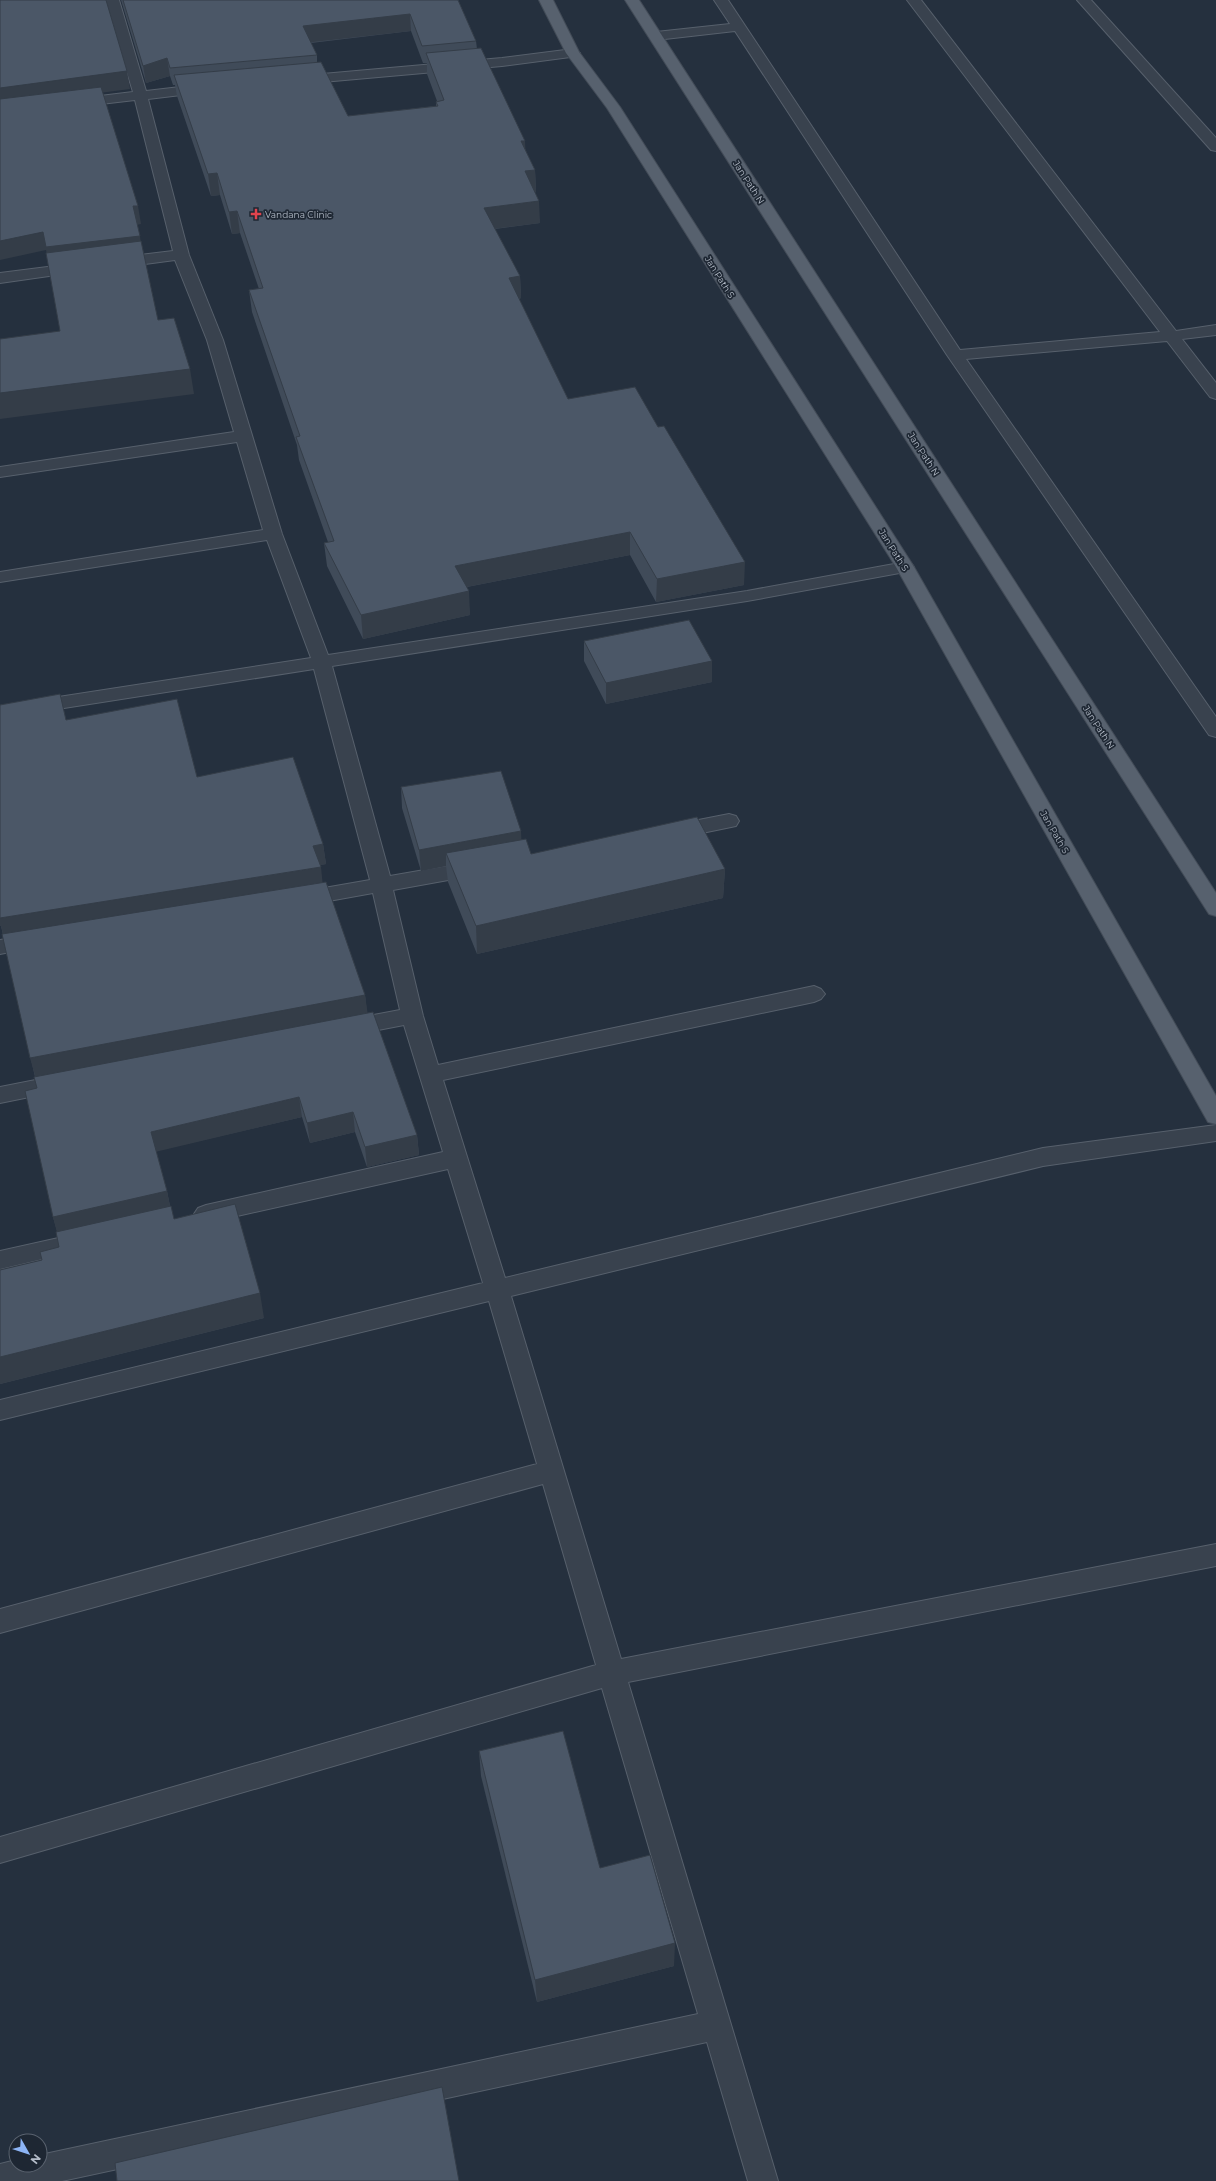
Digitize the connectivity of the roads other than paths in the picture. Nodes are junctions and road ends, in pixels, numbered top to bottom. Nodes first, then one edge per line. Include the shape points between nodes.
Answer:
1 (112, 0) edge
2 (546, 0) edge
3 (632, 0) edge
4 (721, 0) edge
5 (914, 0) edge
6 (1084, 0) edge
7 (739, 27) junction
8 (656, 36) junction
9 (573, 53) junction
10 (290, 81) edge
11 (219, 87) edge
12 (140, 94) junction
13 (62, 104) edge
14 (1216, 147) edge
15 (181, 255) junction
16 (0, 278) edge
17 (1216, 330) edge
18 (1170, 336) junction
19 (955, 355) junction
20 (1216, 394) edge
21 (243, 436) junction
22 (0, 472) edge
23 (273, 534) junction
24 (905, 567) junction
25 (0, 577) edge
26 (321, 660) junction
27 (0, 712) edge
28 (1216, 731) edge
29 (729, 821) dead end
30 (652, 836) edge
31 (498, 864) edge
32 (382, 886) junction
33 (281, 902) edge
34 (1216, 908) edge
35 (55, 938) edge
36 (0, 947) edge
37 (814, 994) dead end
38 (412, 1016) junction
39 (327, 1032) edge
40 (430, 1075) junction
41 (86, 1079) edge
42 (0, 1095) edge
43 (1216, 1116) edge
44 (1216, 1134) edge
45 (457, 1158) junction
46 (186, 1219) edge
47 (101, 1238) edge
48 (0, 1260) edge
49 (497, 1289) junction
50 (0, 1410) edge
51 (551, 1471) junction
52 (1216, 1555) edge
53 (0, 1621) edge
54 (611, 1673) junction
55 (0, 1850) edge
56 (716, 2025) junction
57 (0, 2179) edge
58 (763, 2181) edge

1 - 12 street
2 - 9 main road, Jan Path S
3 - 8 main road, Jan Path N
4 - 7 street
5 - 18 street
6 - 14 street
7 - 8 street
7 - 19 street
8 - 34 main road, Jan Path N
9 - 10 street
9 - 24 main road, Jan Path S via 613,107
11 - 12 street
12 - 13 street
12 - 15 street
15 - 16 street
15 - 21 street via 215,340
17 - 18 street
18 - 19 street
18 - 20 street
19 - 28 street
21 - 22 street
21 - 23 street
23 - 25 street
23 - 26 street
24 - 26 street via 747,596
24 - 43 main road, Jan Path S
26 - 27 street
26 - 32 street
29 - 30 street
31 - 32 street
32 - 33 street
32 - 38 street
35 - 36 street
37 - 40 street
38 - 39 street
38 - 40 street
40 - 45 street
41 - 42 street
44 - 49 street via 1043,1157
45 - 46 street
45 - 49 street
47 - 48 street
49 - 50 street
49 - 51 street
51 - 53 street
51 - 54 street
52 - 54 street
54 - 55 street
54 - 56 street
56 - 57 street
56 - 58 street

